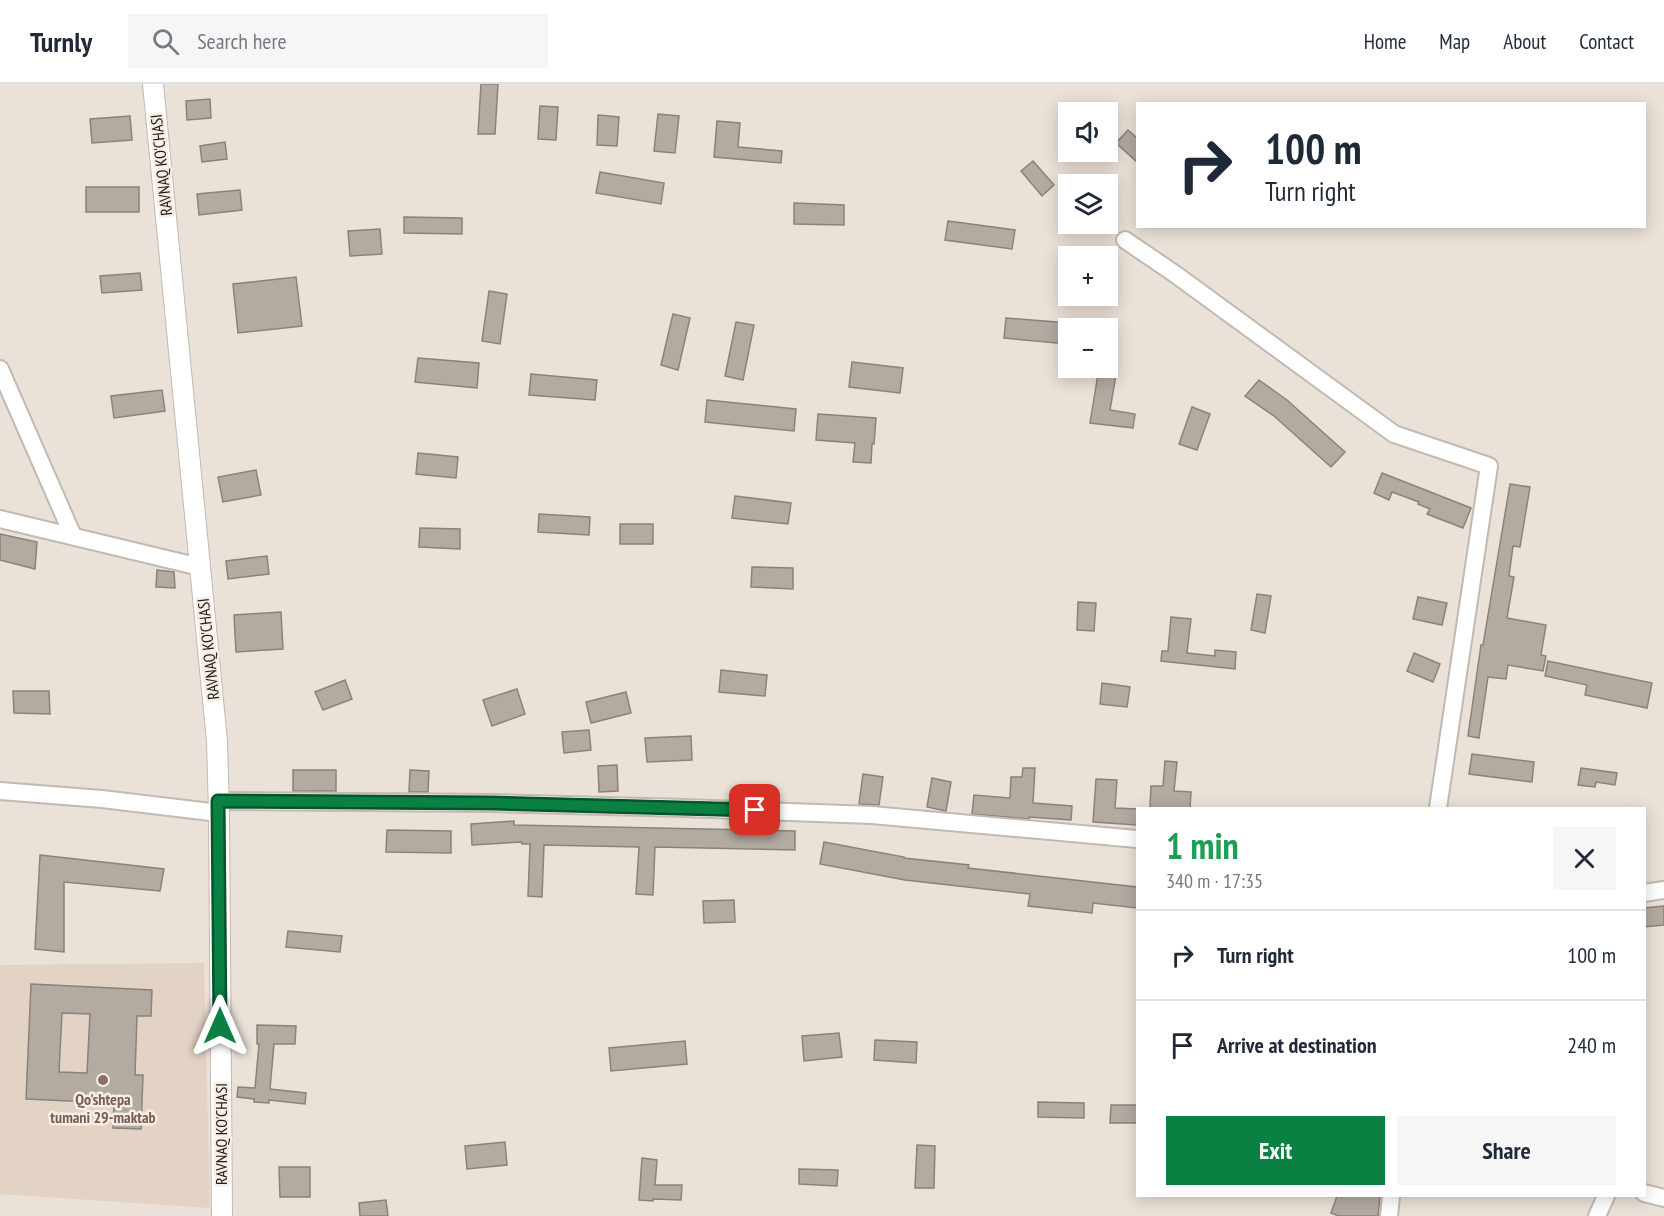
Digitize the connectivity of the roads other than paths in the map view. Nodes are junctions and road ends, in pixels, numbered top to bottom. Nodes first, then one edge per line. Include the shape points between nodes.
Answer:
1 (153, 84) edge
2 (1125, 240) dead end
3 (0, 369) edge
4 (0, 519) edge
5 (73, 536) junction
6 (200, 567) junction
7 (0, 791) edge
8 (219, 807) junction
9 (1438, 807) edge
10 (1136, 839) edge
11 (1664, 890) edge
12 (1646, 892) edge
13 (1646, 1194) edge
14 (1391, 1197) edge
15 (1606, 1197) edge
16 (1664, 1198) edge
17 (222, 1216) edge
18 (1389, 1216) edge
19 (1597, 1216) edge

1 - 6 street, RAVNAQ KO'CHASI
2 - 9 street via 1394,434 1488,466
3 - 5 street
4 - 5 street
5 - 6 street
6 - 8 street, RAVNAQ KO'CHASI via 217,741
7 - 8 street
8 - 10 street via 493,803 709,808 872,815
8 - 17 street, RAVNAQ KO'CHASI
11 - 12 street
13 - 16 street
14 - 18 street
15 - 19 street

